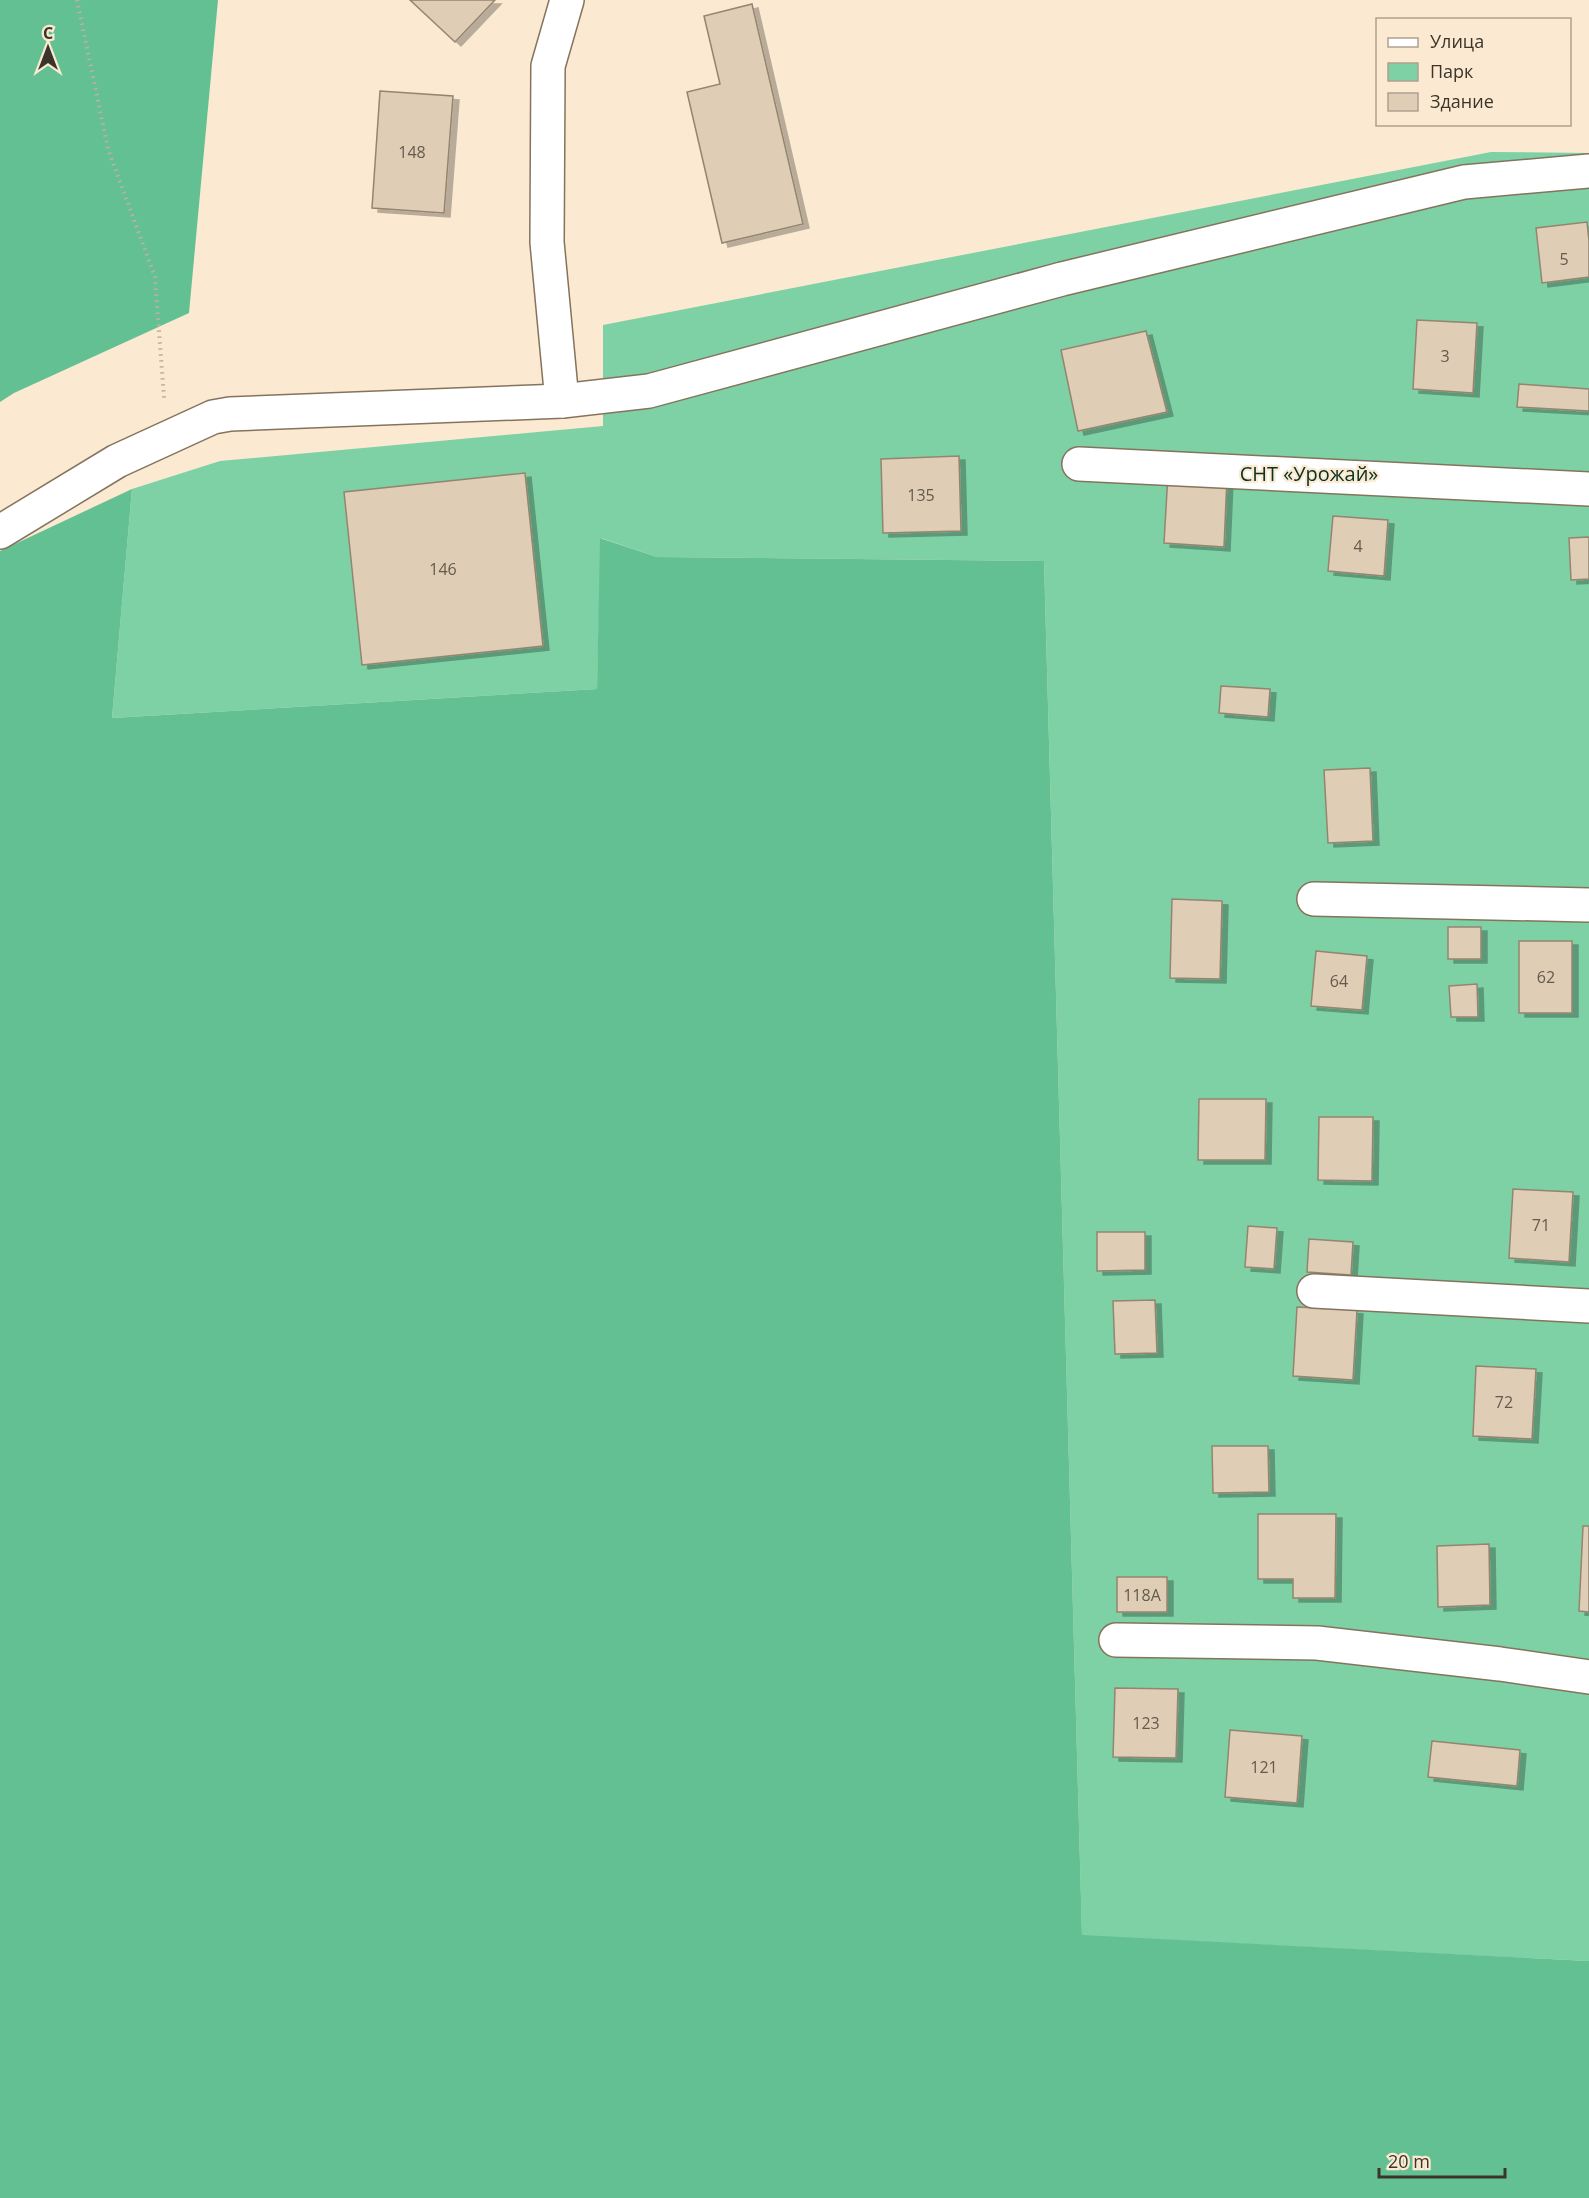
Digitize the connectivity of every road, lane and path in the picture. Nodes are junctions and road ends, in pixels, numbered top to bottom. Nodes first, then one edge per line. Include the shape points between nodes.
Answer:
1 (77, 0) edge
2 (567, 0) edge
3 (1589, 171) edge
4 (562, 401) junction
5 (168, 438) junction
6 (1079, 464) dead end
7 (1589, 489) edge
8 (0, 532) edge
9 (1314, 899) dead end
10 (1589, 905) edge
11 (1314, 1291) dead end
12 (1589, 1306) edge
13 (1116, 1640) dead end
14 (1589, 1677) edge

1 - 5 path via 108,149 155,277
2 - 4 street via 548,66 547,242
3 - 4 street via 1464,182 1062,279 649,391
4 - 5 street via 230,414 213,417
5 - 8 street via 117,461
6 - 7 street
9 - 10 street
11 - 12 street
13 - 14 street via 1317,1643

